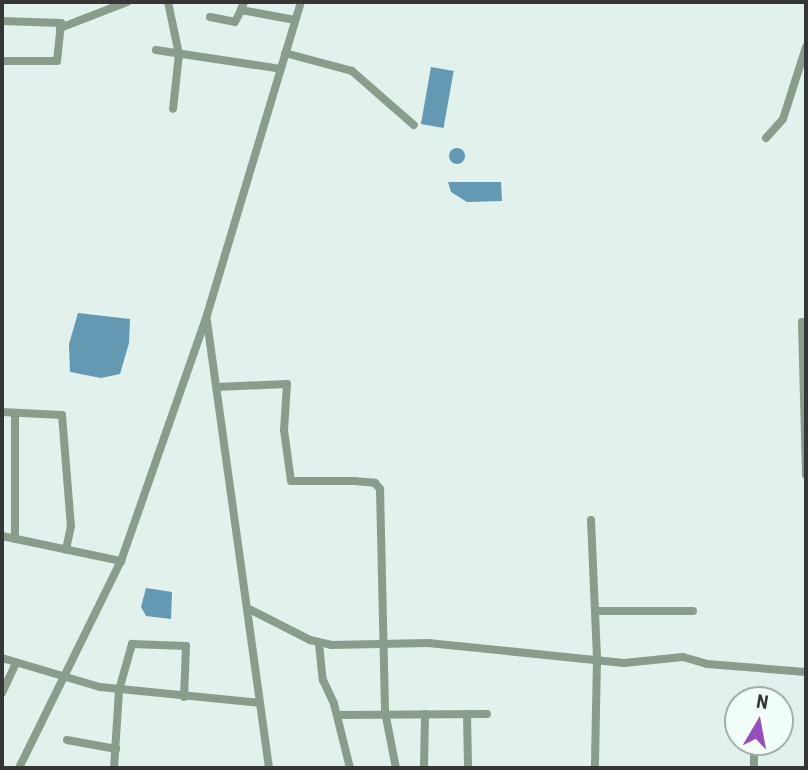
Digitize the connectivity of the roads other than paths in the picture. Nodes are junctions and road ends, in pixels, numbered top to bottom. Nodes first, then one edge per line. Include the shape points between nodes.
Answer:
1 (127, 2) edge
2 (169, 2) edge
3 (301, 2) edge
4 (243, 6) edge
5 (210, 17) dead end
6 (295, 20) junction
7 (2, 21) edge
8 (61, 28) junction
9 (806, 47) edge
10 (156, 50) dead end
11 (285, 53) junction
12 (179, 54) junction
13 (2, 61) edge
14 (281, 69) junction
15 (173, 109) dead end
16 (414, 125) dead end
17 (766, 138) dead end
18 (207, 315) junction
19 (802, 321) dead end
20 (216, 387) junction
21 (2, 412) edge
22 (15, 413) junction
23 (806, 475) edge
24 (591, 520) dead end
25 (2, 536) edge
26 (15, 539) junction
27 (66, 549) junction
28 (121, 561) junction
29 (247, 608) junction
30 (595, 611) junction
31 (693, 611) dead end
32 (319, 644) junction
33 (381, 644) junction
34 (2, 659) edge
35 (597, 659) junction
36 (16, 663) junction
37 (806, 672) edge
38 (65, 679) junction
39 (119, 690) junction
40 (2, 694) edge
41 (184, 697) junction
42 (259, 703) junction
43 (385, 712) junction
44 (425, 713) junction
45 (487, 713) dead end
46 (467, 714) junction
47 (337, 715) junction
48 (67, 740) dead end
49 (116, 748) junction
50 (19, 768) edge
51 (114, 768) edge
52 (269, 768) edge
53 (350, 768) edge
54 (396, 768) edge
55 (424, 768) edge
56 (468, 768) edge
57 (595, 768) edge

1 - 8 street
2 - 12 street
3 - 6 street
4 - 5 street via 235,22
4 - 6 street
6 - 11 street
7 - 8 street via 60,21
8 - 13 street via 57,61
9 - 17 street via 783,119
10 - 12 street
11 - 14 street
11 - 16 street via 352,71
12 - 14 street
12 - 15 street
14 - 18 street
18 - 20 street
18 - 28 street
19 - 23 street
20 - 29 street
20 - 33 street via 287,384 284,430 291,481 354,481 375,483 380,489
21 - 22 street
22 - 26 street
22 - 27 street via 62,415 71,526
24 - 30 street
25 - 26 street
26 - 27 street
27 - 28 street
28 - 38 street
29 - 32 street
29 - 42 street
30 - 31 street
30 - 35 street
32 - 33 street
32 - 47 street via 323,680
33 - 35 street via 482,646
33 - 43 street
34 - 36 street
35 - 37 street via 629,663 683,657 706,664
35 - 57 street
36 - 38 street
36 - 40 street
38 - 39 street
38 - 50 street
39 - 41 street
39 - 41 street via 132,644 177,644 186,646 188,654
39 - 49 street
41 - 42 street
42 - 52 street
43 - 44 street
43 - 47 street
43 - 54 street
44 - 46 street
44 - 55 street
45 - 46 street
46 - 56 street
47 - 53 street
48 - 49 street
49 - 51 street

